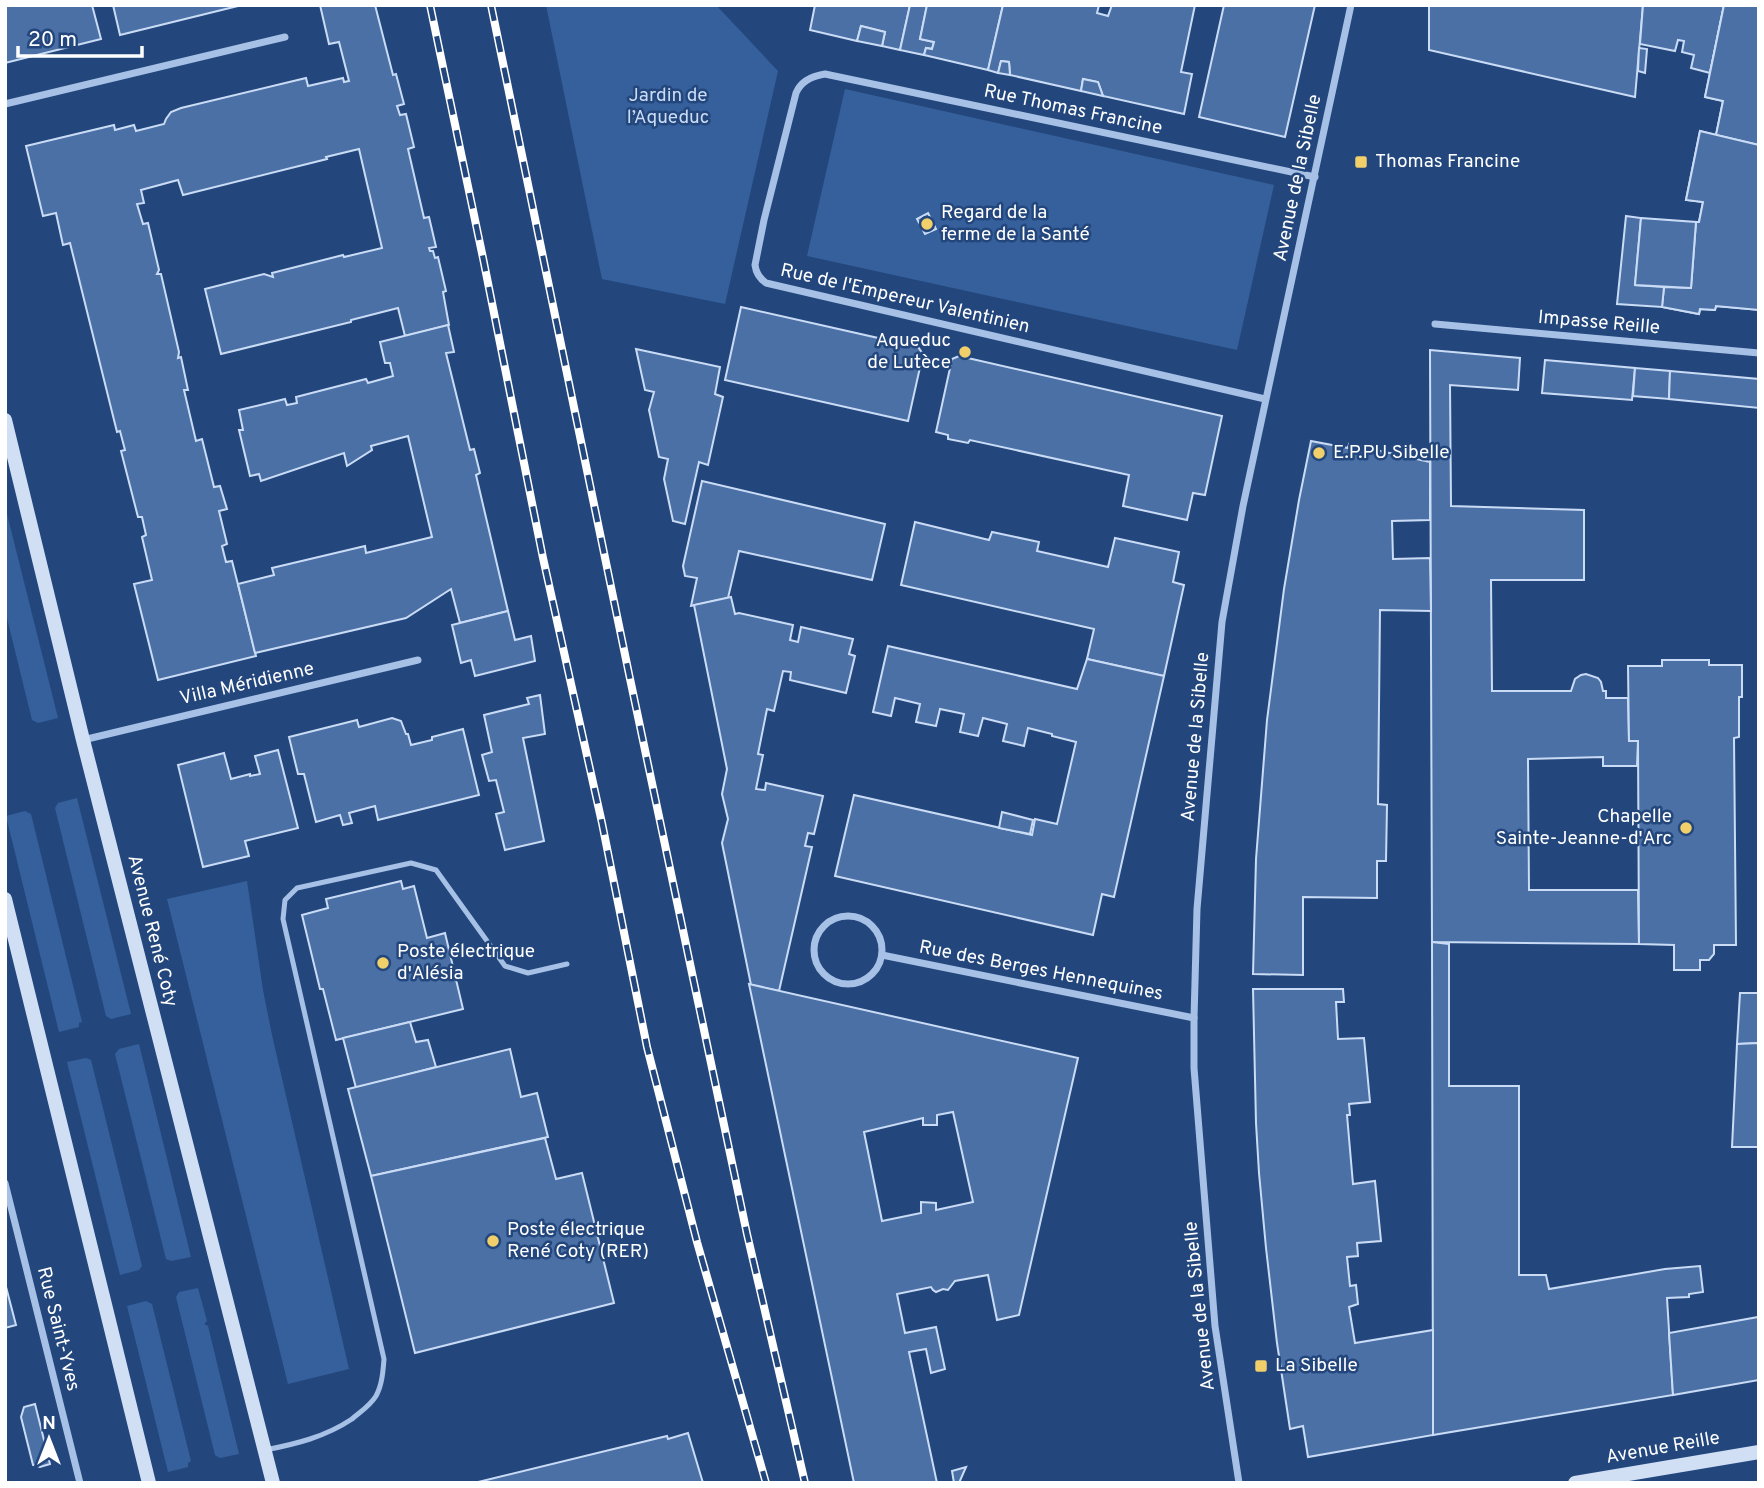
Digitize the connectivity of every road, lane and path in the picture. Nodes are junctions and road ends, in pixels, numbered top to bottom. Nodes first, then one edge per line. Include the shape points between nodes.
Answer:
1 (1351, 5) edge
2 (285, 37) dead end
3 (825, 74) joint
4 (5, 104) edge
5 (1315, 177) junction
6 (1436, 324) dead end
7 (1759, 353) edge
8 (1265, 399) junction
9 (5, 420) edge
10 (418, 660) dead end
11 (83, 740) junction
12 (5, 899) edge
13 (882, 955) junction
14 (568, 964) dead end
15 (1194, 1018) junction
16 (5, 1182) edge
17 (265, 1450) junction
18 (1759, 1452) edge
19 (80, 1483) edge
20 (149, 1483) edge
21 (273, 1483) edge
22 (1239, 1483) edge
23 (1574, 1483) edge

1 - 5 street, Avenue de la Sibelle
2 - 4 street
3 - 5 street, Rue Thomas Francine
3 - 8 street, Rue de l'Empereur Valentinien via 806,81 796,93 755,265 761,279
5 - 8 street, Avenue de la Sibelle
6 - 7 street, Impasse Reille
8 - 15 street, Avenue de la Sibelle via 1222,622 1197,909
9 - 11 street, Avenue René Coty
10 - 11 street, Villa Méridienne
11 - 17 street, Avenue René Coty
12 - 20 street
13 - 13 street via 876,970 864,980 842,983 822,972 815,958 815,942 827,924 853,917 875,930
13 - 15 street, Rue des Berges Hennequines
14 - 17 lane via 528,973 505,966 436,870 411,863 297,888 285,900 283,919 384,1359 376,1396 364,1410 325,1435
15 - 22 street, Avenue de la Sibelle via 1215,1326
16 - 19 street, Rue Saint-Yves
17 - 21 street, Avenue René Coty
18 - 23 street, Avenue Reille

